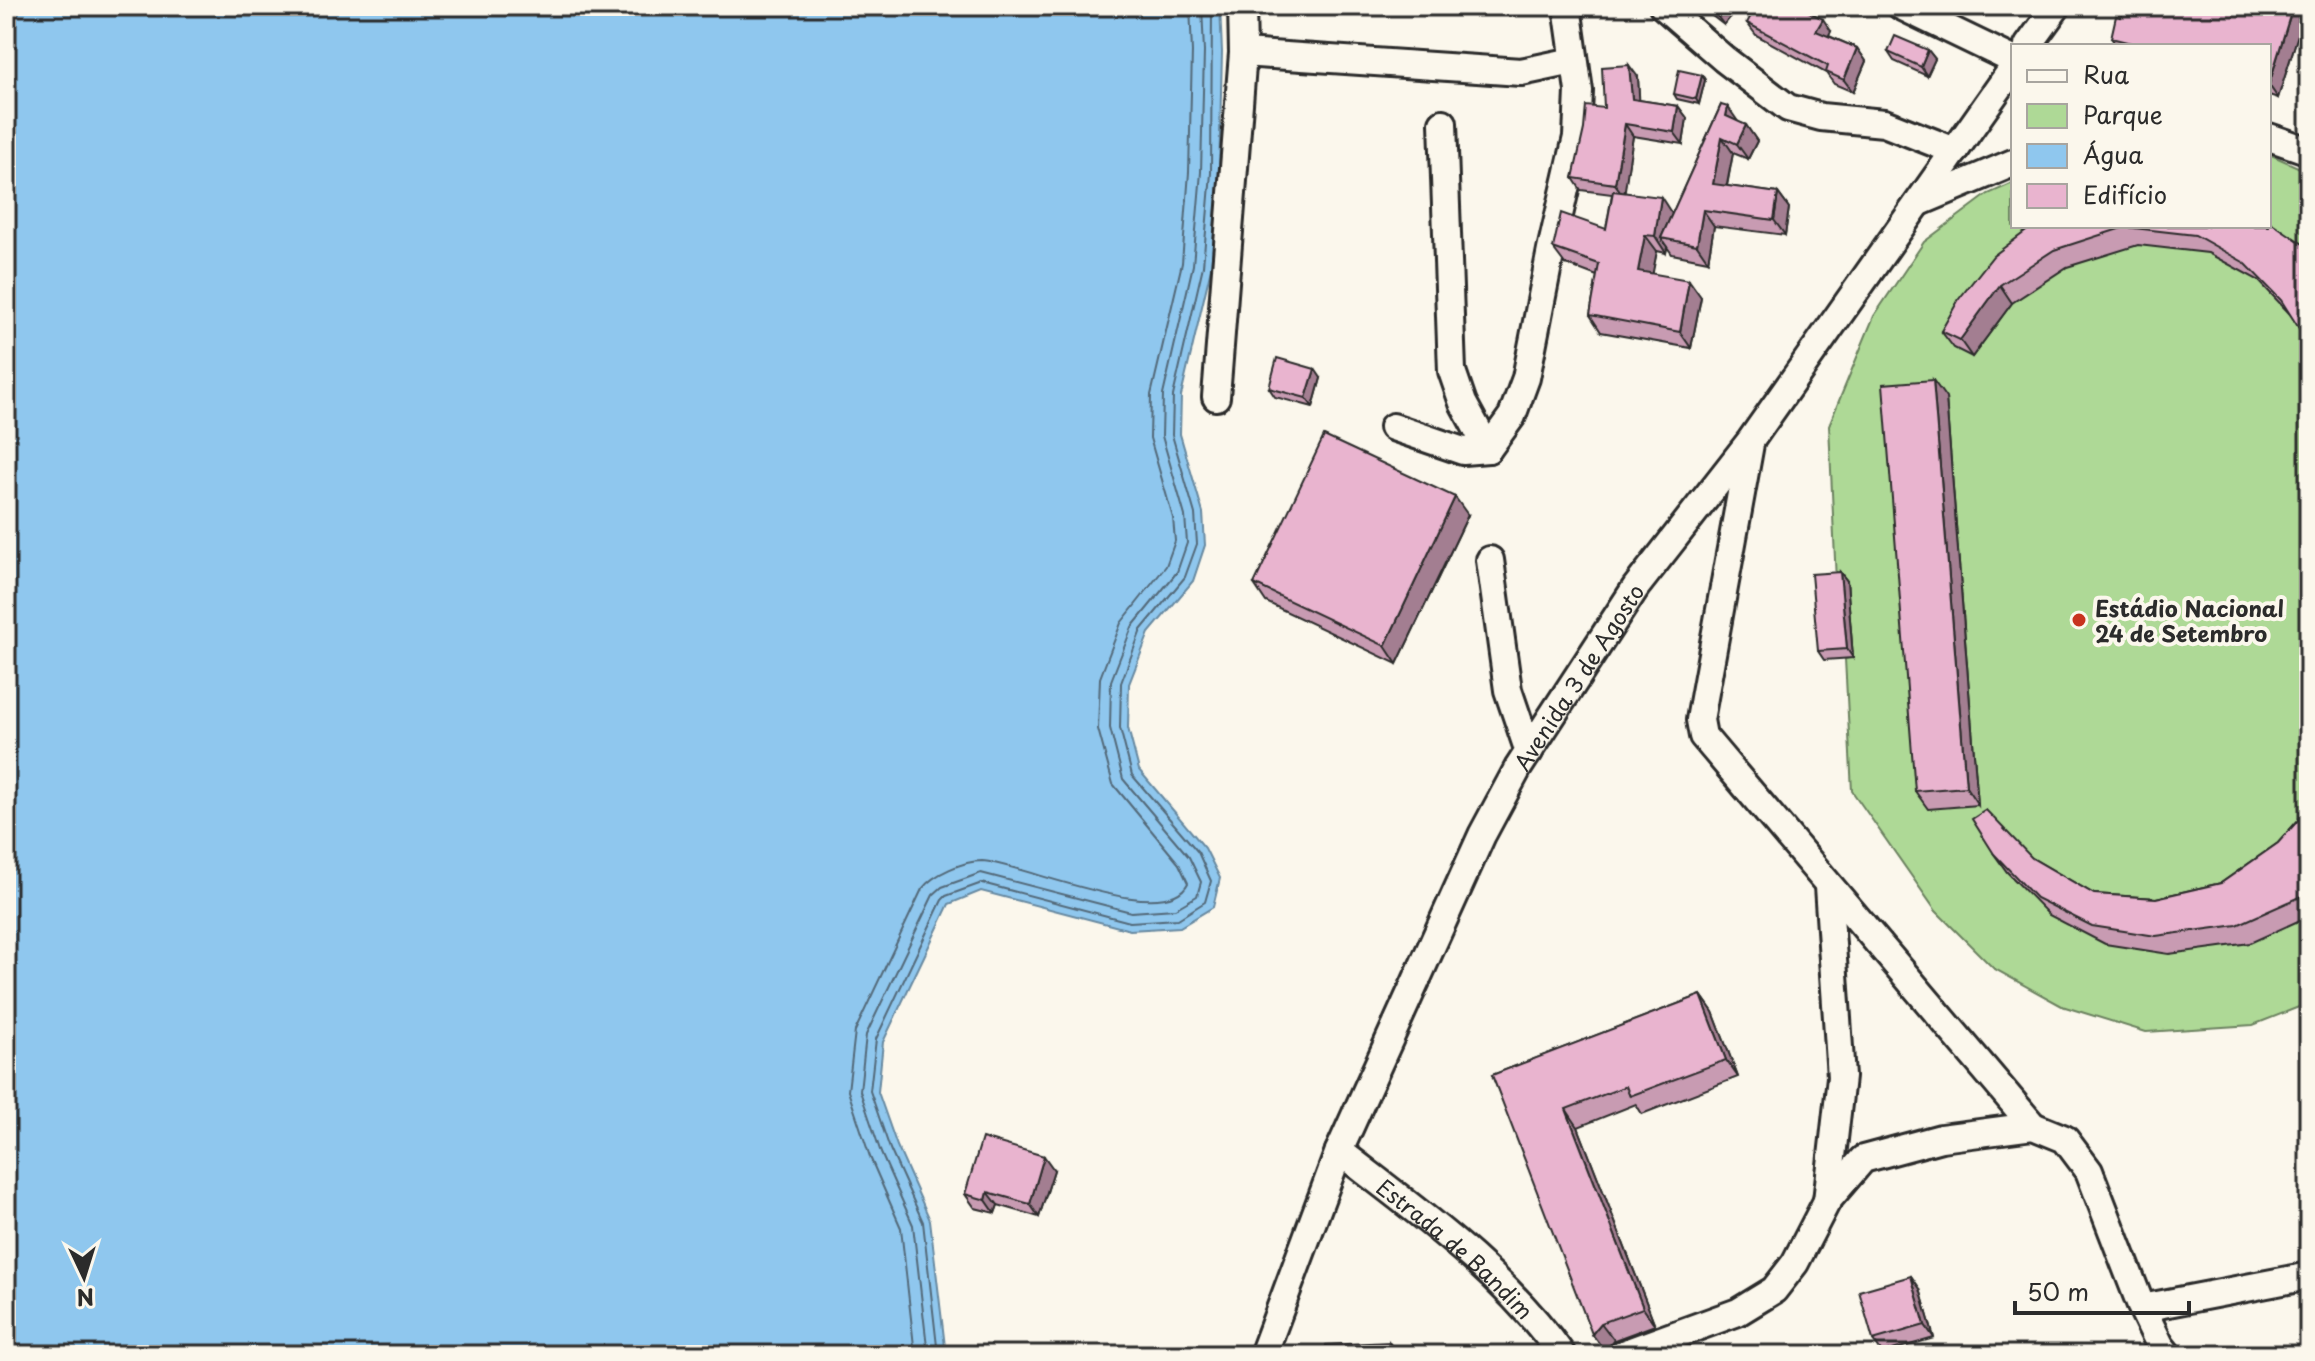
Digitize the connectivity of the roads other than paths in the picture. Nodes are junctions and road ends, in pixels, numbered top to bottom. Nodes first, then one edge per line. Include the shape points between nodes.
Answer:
1 (1242, 6) edge
2 (1567, 6) edge
3 (1663, 6) edge
4 (1901, 6) edge
5 (2057, 6) edge
6 (2029, 44) edge
7 (1243, 53) junction
8 (2011, 59) edge
9 (1573, 61) junction
10 (2011, 71) edge
11 (1443, 123) dead end
12 (2271, 138) edge
13 (1955, 151) junction
14 (2309, 151) edge
15 (2011, 164) edge
16 (1920, 202) junction
17 (1216, 397) dead end
18 (1393, 427) dead end
19 (1751, 440) junction
20 (1488, 449) junction
21 (1490, 560) dead end
22 (1529, 752) junction
23 (1828, 886) junction
24 (2033, 1126) junction
25 (1339, 1151) junction
26 (1827, 1201) junction
27 (2309, 1276) edge
28 (2142, 1308) junction
29 (1263, 1355) edge
30 (1562, 1355) edge
31 (1620, 1355) edge
32 (2168, 1355) edge

1 - 7 street
2 - 9 street
3 - 13 street via 1788,108 1884,123
4 - 8 street
5 - 6 street
7 - 9 street via 1521,72
7 - 17 street
9 - 20 street via 1579,91 1577,137 1526,378 1512,416
10 - 13 street, Avenida 3 de Agosto
11 - 20 street via 1452,371
12 - 14 street
13 - 16 street, Avenida 3 de Agosto
15 - 16 street
16 - 19 street, Avenida 3 de Agosto
18 - 20 street via 1463,451
19 - 22 street, Avenida 3 de Agosto via 1636,587
19 - 23 street via 1700,720 1703,736
21 - 22 street via 1508,690
22 - 25 street, Avenida 3 de Agosto via 1482,835
23 - 24 street
23 - 26 street via 1841,1077
24 - 26 street via 1941,1138 1863,1159
24 - 28 street via 2065,1139 2089,1171
25 - 29 street, Avenida 3 de Agosto
25 - 30 street, Estrada de Bandim via 1455,1241
26 - 31 street via 1795,1263 1774,1290 1738,1312
27 - 28 street
28 - 32 street

